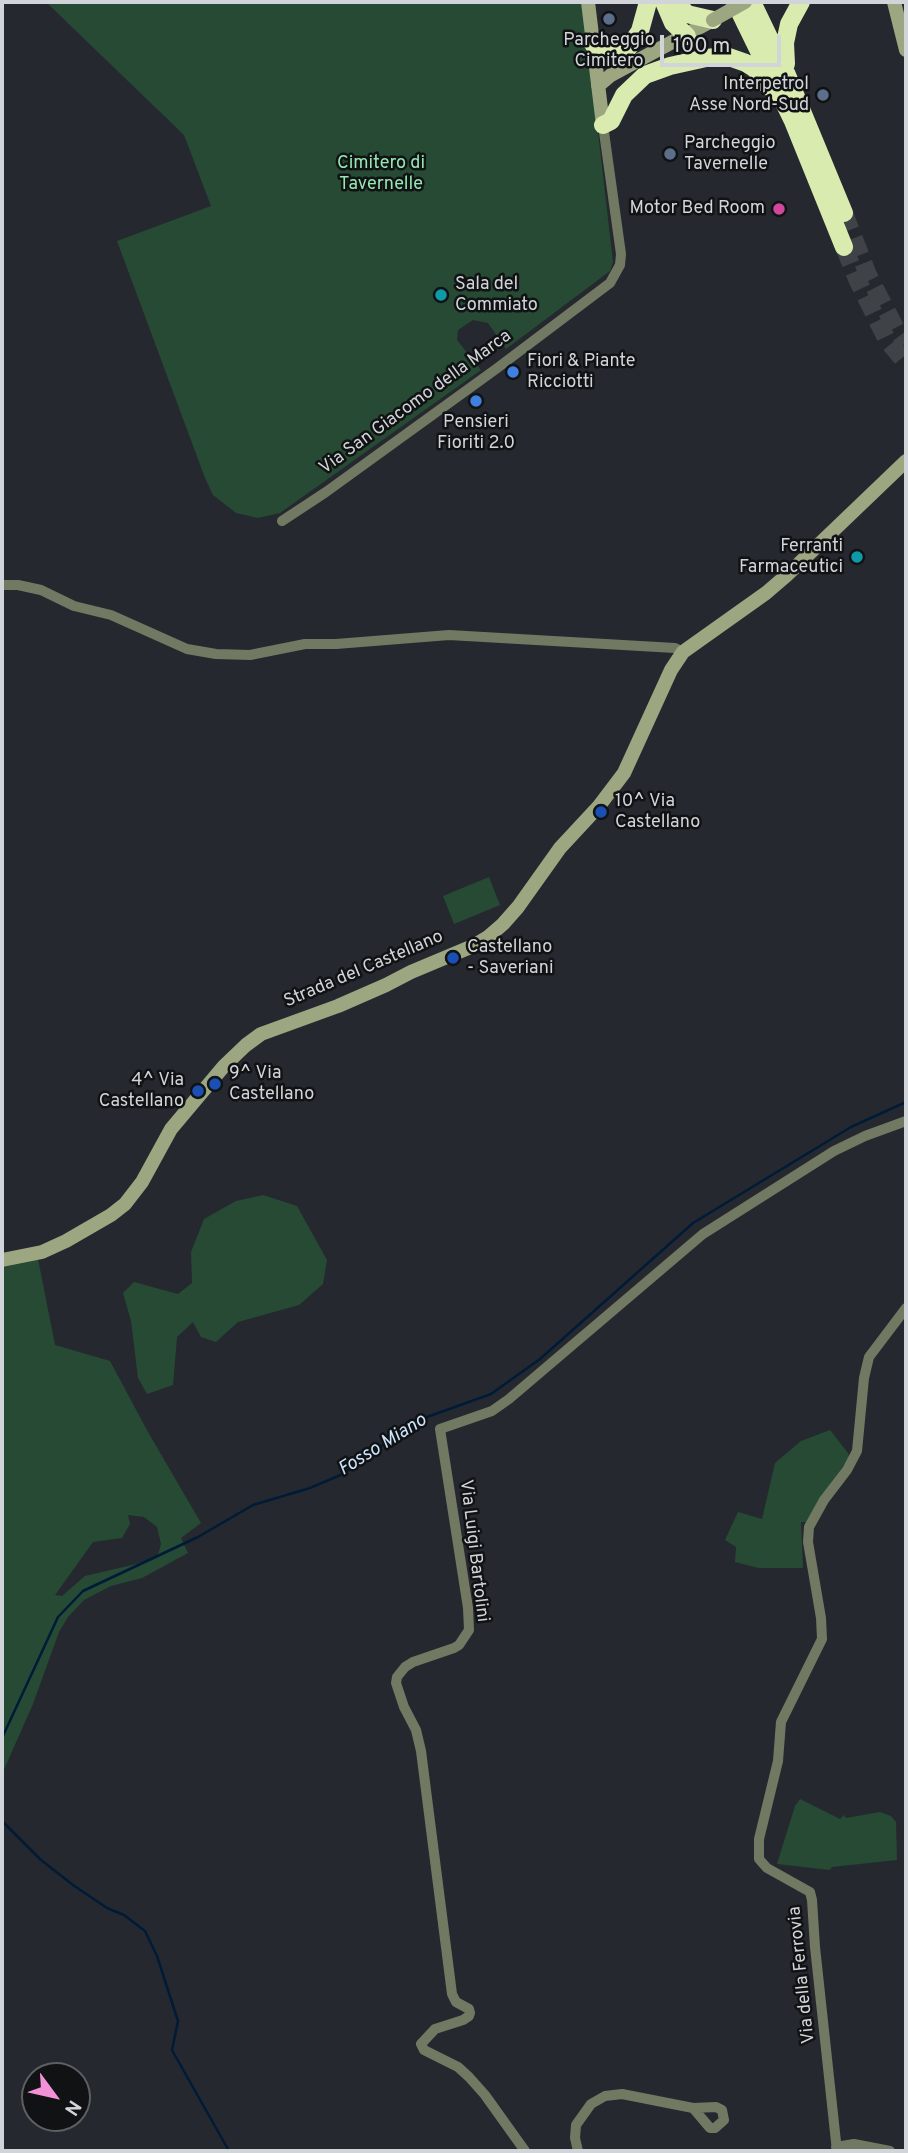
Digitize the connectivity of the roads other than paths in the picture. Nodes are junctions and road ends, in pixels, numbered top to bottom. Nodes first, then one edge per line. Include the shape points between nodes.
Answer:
1 (588, 2) edge
2 (648, 2) edge
3 (664, 2) edge
4 (676, 2) edge
5 (735, 2) edge
6 (745, 2) edge
7 (801, 2) edge
8 (894, 2) edge
9 (756, 7) edge
10 (713, 20) junction
11 (687, 36) junction
12 (906, 50) edge
13 (594, 51) junction
14 (629, 67) junction
15 (787, 75) junction
16 (613, 83) junction
17 (598, 86) junction
18 (786, 106) junction
19 (602, 116) junction
20 (844, 213) tunnel mouth
21 (844, 247) tunnel mouth
22 (906, 461) edge
23 (282, 521) dead end
24 (2, 584) edge
25 (683, 652) junction
26 (906, 1121) edge
27 (2, 1260) edge
28 (906, 1308) edge
29 (693, 2108) dead end
30 (870, 2147) junction
31 (840, 2149) edge
32 (525, 2151) edge
33 (578, 2151) edge
34 (858, 2151) edge
35 (890, 2151) edge

1 - 13 street, Via San Giacomo della Marca
2 - 13 highway via 640,31 629,47
3 - 11 highway via 673,23
4 - 10 highway via 687,14
5 - 18 highway
6 - 10 street, bridge
7 - 15 highway via 785,43
8 - 12 street
9 - 15 highway
10 - 11 street
11 - 14 street
13 - 14 street via 610,67
13 - 17 street, Via San Giacomo della Marca
14 - 16 street
14 - 17 street
15 - 20 highway
16 - 17 street
16 - 19 street
17 - 19 street, Via San Giacomo della Marca
18 - 19 highway via 754,68 726,56 645,75 624,95 611,121
18 - 21 highway
19 - 23 street, Via San Giacomo della Marca via 621,254 610,283
22 - 25 street, Strada del Castellano via 773,587
24 - 25 street via 41,590 187,649 216,654 250,655 305,644 449,635
25 - 27 street, Strada del Castellano via 624,773 503,924 473,946 338,1006 261,1034 224,1066 171,1129 125,1204 43,1252
26 - 32 street, Via Luigi Bartolini via 834,1151 703,1234 509,1399 492,1411 440,1429 469,1630 454,1648 405,1667 396,1684 421,1751 452,1994 470,2013 435,2029 421,2044 469,2077
28 - 31 street, Via della Ferrovia via 869,1357 857,1451 808,1527 822,1639 781,1722 778,1760 759,1839 759,1859 767,1868 810,1892
29 - 33 street via 622,2094 605,2096 581,2114 576,2125
30 - 31 street via 855,2144
30 - 34 street
30 - 35 street

